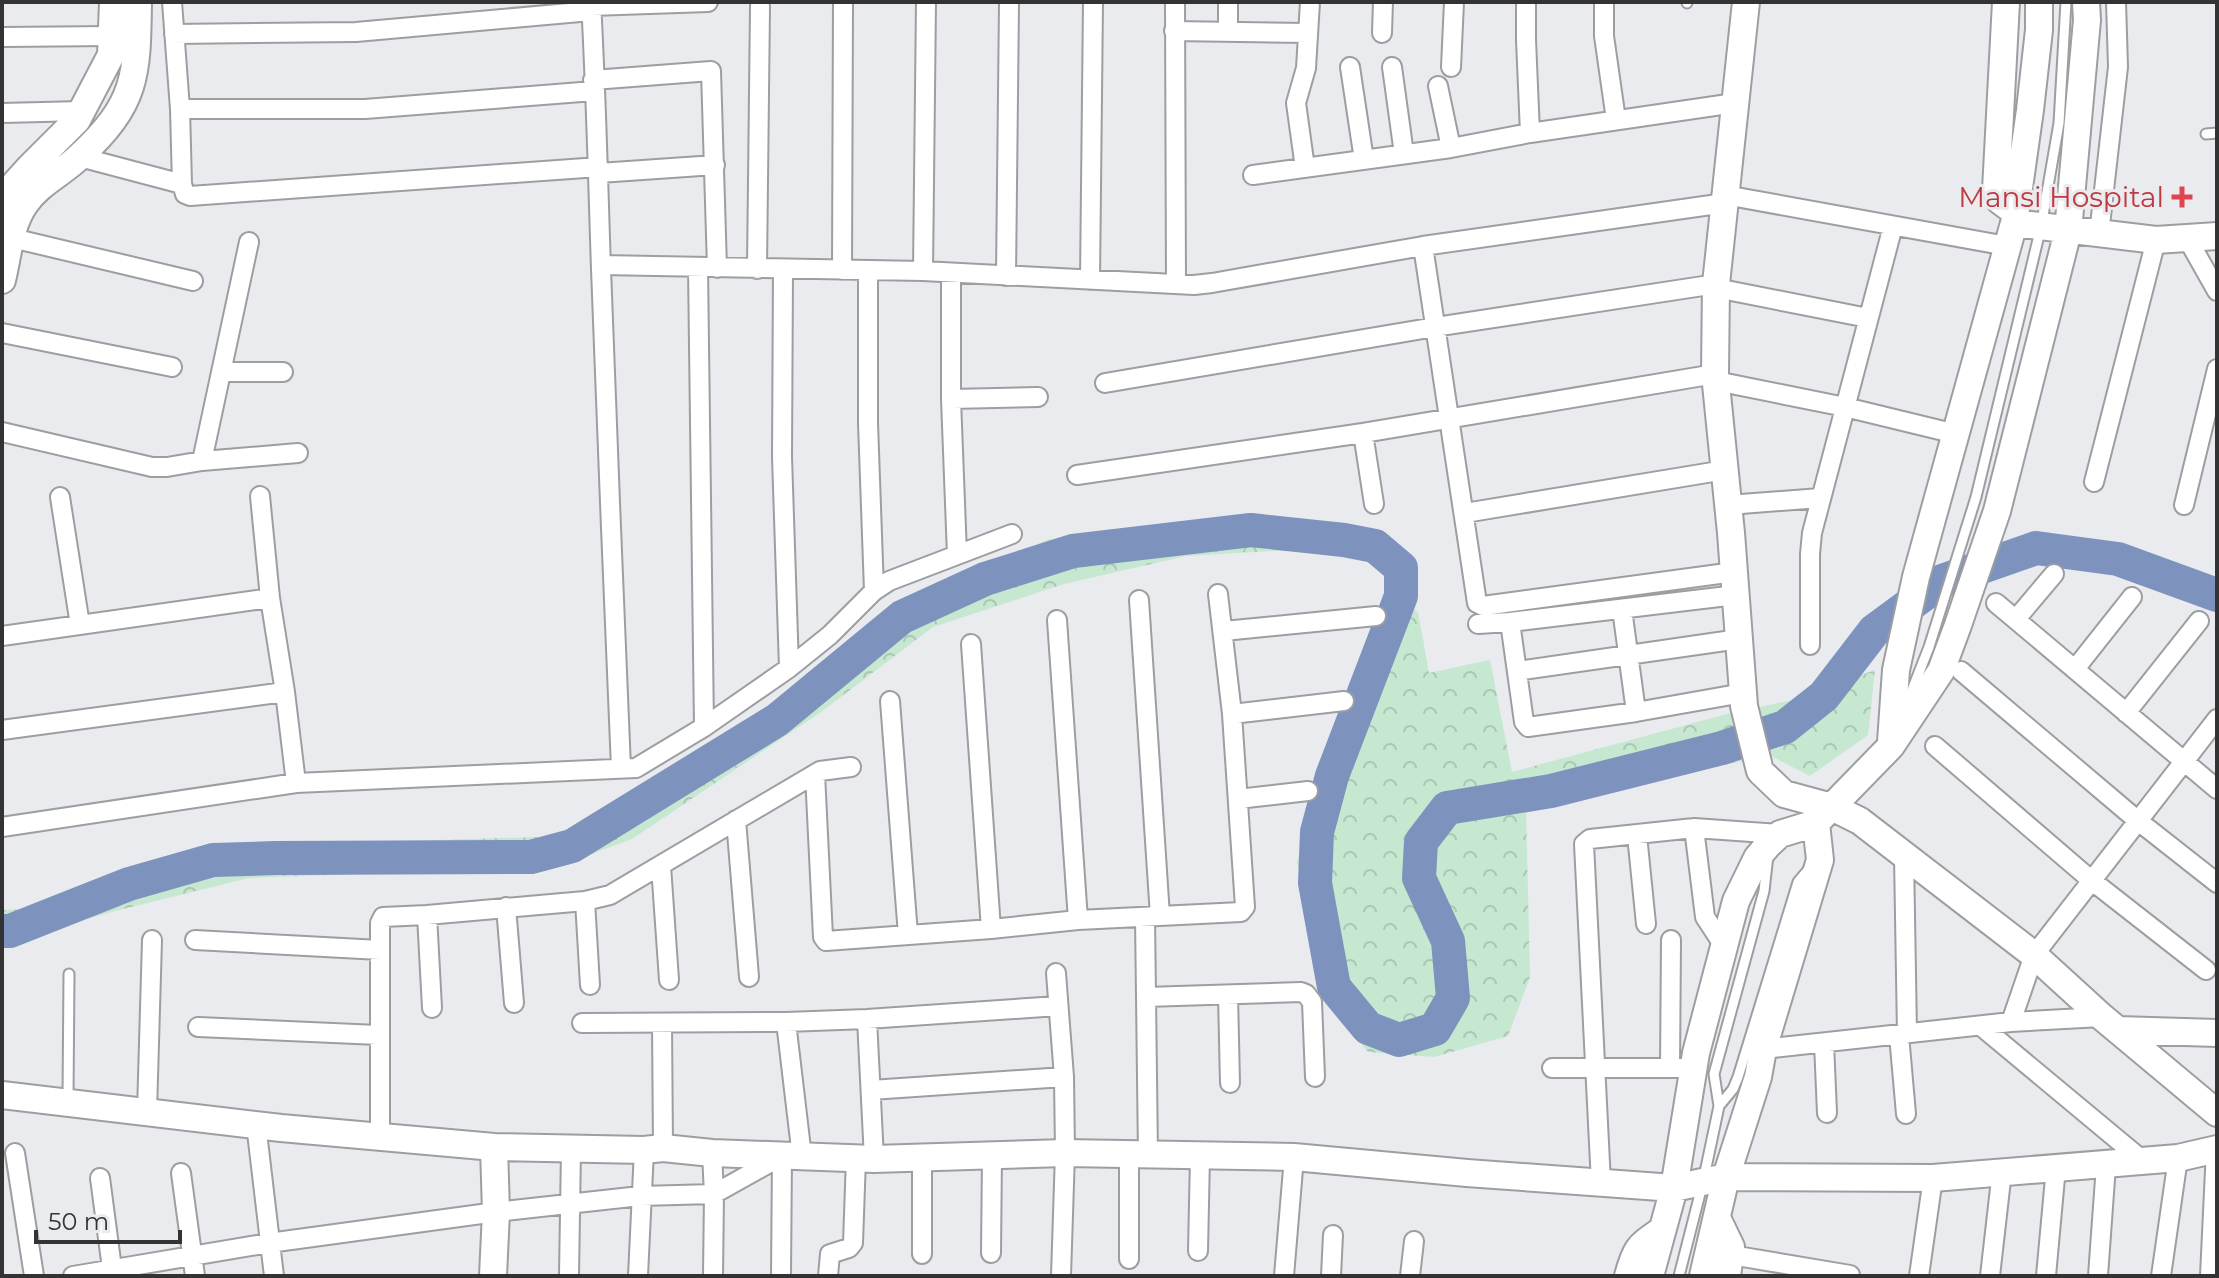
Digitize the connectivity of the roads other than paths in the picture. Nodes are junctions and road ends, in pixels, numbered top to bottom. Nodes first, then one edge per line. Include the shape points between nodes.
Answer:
1 (113, 2) edge
2 (138, 2) edge
3 (172, 2) edge
4 (708, 2) edge
5 (843, 2) edge
6 (926, 2) edge
7 (1009, 2) edge
8 (1093, 2) edge
9 (1175, 2) edge
10 (1228, 2) edge
11 (1310, 2) edge
12 (1383, 2) edge
13 (1454, 2) edge
14 (1526, 2) edge
15 (1604, 2) edge
16 (1746, 2) edge
17 (2006, 2) edge
18 (2039, 2) edge
19 (2066, 2) edge
20 (2086, 2) edge
21 (2116, 2) edge
22 (591, 6) edge
23 (760, 6) dead end
24 (1174, 31) junction
25 (1228, 32) junction
26 (1308, 33) junction
27 (1382, 33) dead end
28 (174, 34) junction
29 (112, 36) junction
30 (2, 37) edge
31 (1350, 67) dead end
32 (1392, 67) dead end
33 (1451, 67) dead end
34 (594, 86) junction
35 (1438, 86) dead end
36 (1735, 103) junction
37 (180, 109) junction
38 (82, 111) junction
39 (2, 113) edge
40 (1616, 120) junction
41 (1530, 133) junction
42 (1451, 148) junction
43 (1404, 154) junction
44 (80, 157) junction
45 (1364, 160) junction
46 (715, 165) junction
47 (29, 168) junction
48 (1305, 168) junction
49 (599, 170) junction
50 (2, 173) edge
51 (1253, 175) dead end
52 (182, 184) junction
53 (1725, 199) junction
54 (2, 203) edge
55 (1893, 226) junction
56 (2012, 227) junction
57 (2041, 227) junction
58 (2068, 231) junction
59 (2099, 234) junction
60 (2217, 236) edge
61 (12, 238) junction
62 (2187, 238) junction
63 (2156, 240) junction
64 (249, 242) dead end
65 (1423, 246) junction
66 (601, 265) junction
67 (708, 268) junction
68 (757, 269) junction
69 (783, 270) junction
70 (842, 270) junction
71 (868, 271) junction
72 (923, 271) junction
73 (951, 273) junction
74 (1006, 276) junction
75 (2, 280) edge
76 (1090, 280) junction
77 (193, 281) dead end
78 (1176, 284) junction
79 (1716, 286) junction
80 (2217, 291) edge
81 (1868, 318) junction
82 (1435, 327) junction
83 (2, 333) edge
84 (172, 367) dead end
85 (2217, 369) edge
86 (221, 372) junction
87 (283, 372) dead end
88 (1716, 378) junction
89 (1105, 383) dead end
90 (1038, 397) dead end
91 (951, 399) junction
92 (1845, 407) junction
93 (1450, 419) junction
94 (2, 432) edge
95 (1363, 433) junction
96 (1956, 434) junction
97 (298, 453) dead end
98 (202, 461) junction
99 (1725, 470) junction
100 (1077, 475) dead end
101 (2094, 482) dead end
102 (260, 496) dead end
103 (60, 497) dead end
104 (1820, 498) junction
105 (1374, 504) dead end
106 (1728, 505) junction
107 (2184, 505) dead end
108 (1465, 513) junction
109 (1012, 534) dead end
110 (957, 555) junction
111 (2054, 574) dead end
112 (1735, 584) junction
113 (874, 591) junction
114 (1218, 594) dead end
115 (2132, 597) dead end
116 (270, 598) junction
117 (1139, 600) dead end
118 (1996, 603) dead end
119 (1622, 609) junction
120 (1376, 616) dead end
121 (2016, 619) junction
122 (1057, 620) dead end
123 (2199, 621) dead end
124 (1510, 622) junction
125 (1478, 624) dead end
126 (80, 625) junction
127 (1224, 631) junction
128 (2, 636) edge
129 (1739, 639) junction
130 (971, 644) dead end
131 (1810, 645) dead end
132 (1629, 657) junction
133 (789, 668) junction
134 (2075, 669) junction
135 (1517, 671) junction
136 (1961, 671) dead end
137 (285, 692) junction
138 (1743, 700) junction
139 (890, 701) dead end
140 (1344, 701) dead end
141 (1636, 712) junction
142 (2126, 713) junction
143 (1232, 714) junction
144 (2217, 719) edge
145 (704, 727) junction
146 (2, 730) edge
147 (1891, 746) junction
148 (1935, 746) dead end
149 (2184, 762) junction
150 (851, 767) dead end
151 (621, 768) junction
152 (815, 774) junction
153 (296, 783) junction
154 (2217, 789) edge
155 (1308, 791) dead end
156 (1238, 799) junction
157 (1824, 815) junction
158 (736, 820) junction
159 (2137, 820) junction
160 (2, 827) edge
161 (1694, 828) junction
162 (1637, 835) junction
163 (1774, 839) junction
164 (1904, 856) junction
165 (1820, 860) junction
166 (661, 866) junction
167 (2091, 880) junction
168 (2217, 883) edge
169 (585, 901) junction
170 (506, 907) junction
171 (427, 915) junction
172 (1152, 917) junction
173 (1078, 920) junction
174 (1646, 924) dead end
175 (991, 929) junction
176 (908, 935) junction
177 (152, 940) dead end
178 (195, 940) dead end
179 (1671, 940) dead end
180 (1724, 946) junction
181 (380, 950) junction
182 (2034, 955) junction
183 (2206, 970) dead end
184 (1056, 973) dead end
185 (69, 974) dead end
186 (749, 977) dead end
187 (669, 980) dead end
188 (590, 985) dead end
189 (1228, 995) junction
190 (1146, 997) junction
191 (514, 1003) dead end
192 (1058, 1006) junction
193 (432, 1008) dead end
194 (867, 1019) junction
195 (786, 1022) junction
196 (2011, 1022) junction
197 (582, 1023) dead end
198 (662, 1023) junction
199 (2110, 1023) junction
200 (1981, 1026) junction
201 (198, 1027) dead end
202 (2217, 1033) edge
203 (1903, 1034) junction
204 (378, 1035) junction
205 (1824, 1043) junction
206 (1763, 1049) junction
207 (1552, 1068) dead end
208 (1682, 1068) junction
209 (1595, 1069) junction
210 (1064, 1077) junction
211 (1315, 1077) dead end
212 (1230, 1083) dead end
213 (871, 1090) junction
214 (2, 1095) edge
215 (68, 1102) junction
216 (1719, 1106) junction
217 (147, 1112) junction
218 (1827, 1113) dead end
219 (2217, 1113) edge
220 (1906, 1114) dead end
221 (256, 1124) junction
222 (380, 1135) junction
223 (494, 1147) junction
224 (571, 1149) junction
225 (653, 1149) junction
226 (2217, 1149) edge
227 (15, 1153) dead end
228 (712, 1153) junction
229 (1065, 1153) junction
230 (992, 1155) junction
231 (1138, 1155) junction
232 (792, 1156) junction
233 (1200, 1156) junction
234 (1294, 1157) junction
235 (922, 1158) junction
236 (2178, 1158) junction
237 (865, 1159) junction
238 (2142, 1160) junction
239 (2106, 1165) junction
240 (2056, 1167) junction
241 (2002, 1171) junction
242 (181, 1173) dead end
243 (100, 1178) dead end
244 (1933, 1178) junction
245 (1714, 1179) junction
246 (1601, 1183) junction
247 (1674, 1188) junction
248 (714, 1194) junction
249 (640, 1196) junction
250 (570, 1204) junction
251 (496, 1212) junction
252 (1717, 1218) junction
253 (1662, 1230) junction
254 (1333, 1235) dead end
255 (1414, 1241) dead end
256 (269, 1243) junction
257 (1198, 1251) dead end
258 (991, 1253) dead end
259 (922, 1254) dead end
260 (192, 1256) junction
261 (1129, 1259) dead end
262 (1729, 1266) edge
263 (113, 1273) edge
264 (1850, 1275) edge
265 (34, 1276) edge
266 (73, 1276) edge
267 (195, 1276) edge
268 (274, 1276) edge
269 (493, 1276) edge
270 (569, 1276) edge
271 (638, 1276) edge
272 (713, 1276) edge
273 (781, 1276) edge
274 (828, 1276) edge
275 (1061, 1276) edge
276 (1284, 1276) edge
277 (1331, 1276) edge
278 (1410, 1276) edge
279 (1628, 1276) edge
280 (1650, 1276) edge
281 (1679, 1276) edge
282 (1703, 1276) edge
283 (1919, 1276) edge
284 (1990, 1276) edge
285 (2046, 1276) edge
286 (2098, 1276) edge
287 (2161, 1276) edge
288 (2210, 1276) edge

1 - 29 street
2 - 44 street via 137,60 126,100
3 - 28 street
4 - 22 street
5 - 70 street
6 - 72 street
7 - 74 street
8 - 76 street
9 - 24 street
10 - 25 street
11 - 26 street
12 - 27 street
13 - 33 street
14 - 41 street
15 - 40 street
16 - 36 street
17 - 56 street via 1996,190
18 - 56 street via 2032,96
19 - 57 lane via 2059,123
20 - 58 street
21 - 59 street via 2118,67
22 - 28 street via 356,32
22 - 34 street
23 - 68 street
24 - 25 street
24 - 78 street
25 - 26 street
26 - 48 street via 1296,103
28 - 37 street
29 - 30 street
29 - 38 street via 111,55
31 - 45 street
32 - 43 street
34 - 37 street via 365,109
34 - 46 street via 711,71
34 - 49 street
35 - 42 street
36 - 40 street
36 - 53 street
37 - 52 street
38 - 39 street
38 - 47 street
40 - 41 street
41 - 42 street
42 - 43 street
43 - 45 street
44 - 52 street
44 - 61 street via 35,192 15,223
45 - 48 street
46 - 49 street
46 - 67 street
47 - 50 street
47 - 54 street
48 - 51 street
49 - 52 street via 190,196
49 - 66 street
53 - 55 street
53 - 65 street
53 - 79 street
55 - 56 street
55 - 81 street
56 - 57 street
56 - 96 street
57 - 58 street
57 - 147 lane via 1976,497
58 - 59 street
58 - 147 street via 1997,511 1958,625 1941,671
59 - 63 street
60 - 62 street
61 - 75 street
61 - 77 street
62 - 63 street
62 - 80 street
63 - 101 street
64 - 86 street
65 - 78 street via 1212,283
65 - 82 street
66 - 67 street
66 - 151 street
67 - 68 street
67 - 145 street
68 - 69 street
69 - 70 street
69 - 133 street
70 - 71 street
71 - 72 street
71 - 113 street
72 - 73 street
73 - 74 street
73 - 91 street
74 - 76 street
76 - 78 street
79 - 81 street
79 - 82 street
79 - 88 street
81 - 92 street
82 - 89 street
82 - 93 street
83 - 84 street
85 - 107 street
86 - 87 street
86 - 98 street
88 - 92 street
88 - 93 street
88 - 99 street
90 - 91 street
91 - 110 street
92 - 96 street
92 - 104 street
93 - 95 street
93 - 108 street
94 - 98 street via 152,467
95 - 100 street
95 - 105 street
96 - 147 street via 1896,670
97 - 98 street
99 - 106 street
99 - 108 street
102 - 116 street
103 - 126 street
104 - 106 street
104 - 131 street via 1810,554
106 - 112 street
108 - 112 street via 1479,605
109 - 110 street
110 - 113 street
111 - 121 street
112 - 119 street
112 - 129 street
113 - 133 street
114 - 127 street
115 - 134 street
116 - 126 street
116 - 137 street
117 - 172 street
118 - 121 street
119 - 124 street
119 - 132 street
120 - 127 street
121 - 134 street
122 - 173 street
123 - 142 street
124 - 125 street
124 - 135 street
126 - 128 street
127 - 143 street
129 - 132 street
129 - 138 street
130 - 175 street
132 - 135 street
132 - 141 street
133 - 145 street
134 - 142 street
135 - 141 street via 1528,727
136 - 159 street
137 - 146 street
137 - 153 street
138 - 141 street
138 - 157 street via 1760,771 1784,794
139 - 176 street
140 - 143 street
142 - 149 street
143 - 156 street
144 - 149 street
145 - 151 street via 641,766
147 - 157 street
148 - 167 street
149 - 154 street
149 - 159 street
150 - 152 street
151 - 153 street
152 - 158 street
152 - 176 street via 824,939
153 - 160 street
155 - 156 street
156 - 172 street via 1243,910
157 - 163 street
157 - 164 street via 1860,821
157 - 165 street
158 - 166 street
158 - 186 street
159 - 167 street
159 - 168 street
161 - 162 street
161 - 163 street
161 - 180 street via 1705,917
162 - 174 street
162 - 209 street via 1584,844
163 - 180 street via 1757,858 1736,901
163 - 216 lane via 1714,1074
164 - 182 street
164 - 203 street
165 - 206 street
165 - 216 lane via 1798,882 1738,1077
166 - 169 street via 610,895
166 - 187 street
167 - 182 street
167 - 183 street
169 - 170 street
169 - 188 street
170 - 171 street
170 - 191 street
171 - 181 street via 383,917
171 - 193 street
172 - 173 street
172 - 190 street
173 - 175 street
175 - 176 street
177 - 217 street
178 - 181 street
179 - 208 street
180 - 208 street
181 - 204 street
182 - 196 street
182 - 199 street
184 - 192 street
185 - 215 lane
189 - 190 street
189 - 211 street via 1306,994 1312,1002
189 - 212 street
190 - 231 street
192 - 194 street
192 - 210 street
194 - 195 street
194 - 213 street
195 - 198 street
195 - 232 street
196 - 199 street
196 - 200 street
197 - 198 street
198 - 225 street
199 - 202 street
199 - 219 street
200 - 203 street
200 - 238 street
201 - 204 street
203 - 205 street
203 - 220 street
204 - 222 street
205 - 206 street
205 - 218 street
206 - 245 street via 1758,1077
207 - 209 street
208 - 209 street
208 - 247 street
209 - 246 street
210 - 213 street
210 - 229 street
213 - 237 street
214 - 215 street
215 - 217 street
216 - 245 lane
217 - 221 street
221 - 222 street
221 - 256 street
222 - 223 street
223 - 224 street
223 - 251 street
224 - 225 street
224 - 250 street
225 - 228 street
225 - 249 street
226 - 236 street
226 - 288 street
227 - 265 street
228 - 232 street
228 - 248 street
229 - 230 street
229 - 231 street
229 - 275 street
230 - 235 street
230 - 258 street
231 - 233 street
231 - 261 street
232 - 237 street
232 - 248 street
232 - 273 street
233 - 234 street
233 - 257 street
234 - 246 street
234 - 276 street
235 - 237 street
235 - 259 street
236 - 238 street
236 - 287 street
237 - 274 street via 853,1243 830,1254
238 - 239 street
239 - 240 street
239 - 286 street
240 - 241 street
240 - 285 street
241 - 244 street
241 - 284 street
242 - 260 street
243 - 263 street
244 - 245 street
244 - 283 street
245 - 247 street
245 - 252 street
245 - 281 lane
246 - 247 street
247 - 253 street
248 - 249 street
248 - 272 street
249 - 250 street
249 - 271 street
250 - 251 street
250 - 270 street
251 - 256 street
251 - 269 street
252 - 262 street via 1731,1247
252 - 282 street
253 - 279 street via 1635,1252
253 - 280 street
254 - 277 street
255 - 278 street
256 - 260 street
256 - 268 street
260 - 263 street
260 - 267 street
262 - 264 street
263 - 266 street

